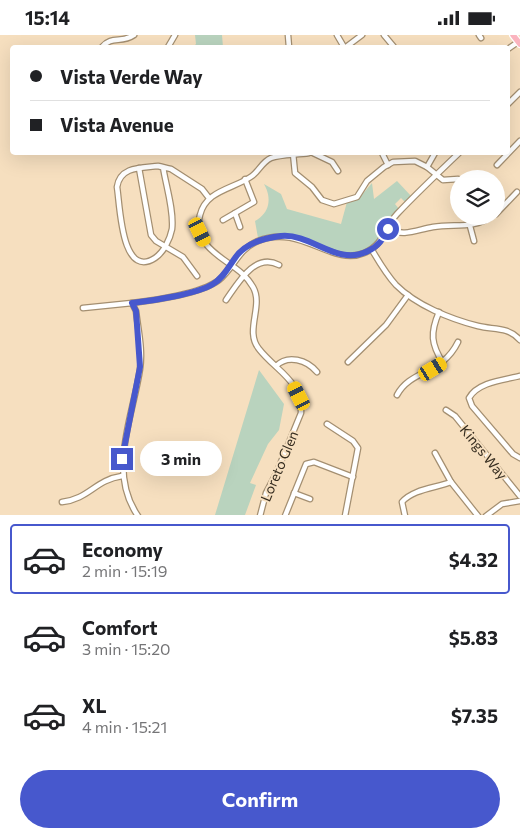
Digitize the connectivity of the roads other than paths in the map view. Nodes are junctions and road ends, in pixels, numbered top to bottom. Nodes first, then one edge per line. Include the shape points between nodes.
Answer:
1 (134, 35) edge
2 (362, 35) edge
3 (384, 35) edge
4 (513, 35) edge
5 (519, 43) edge
6 (103, 45) edge
7 (348, 45) edge
8 (392, 45) edge
9 (520, 92) edge
10 (510, 103) edge
11 (520, 141) edge
12 (510, 151) edge
13 (293, 155) edge
14 (317, 155) edge
15 (383, 155) edge
16 (435, 155) edge
17 (457, 155) edge
18 (507, 155) edge
19 (388, 165) junction
20 (497, 165) dead end
21 (163, 167) junction
22 (427, 167) junction
23 (139, 169) junction
24 (338, 171) dead end
25 (437, 174) junction
26 (246, 179) junction
27 (450, 180) edge
28 (517, 192) dead end
29 (209, 198) junction
30 (505, 204) edge
31 (236, 213) junction
32 (223, 220) dead end
33 (474, 225) edge
34 (470, 226) junction
35 (240, 227) dead end
36 (388, 229) junction
37 (474, 241) dead end
38 (166, 246) junction
39 (372, 250) junction
40 (232, 264) junction
41 (279, 265) dead end
42 (243, 275) junction
43 (196, 276) dead end
44 (408, 295) junction
45 (226, 300) dead end
46 (132, 303) junction
47 (83, 308) dead end
48 (439, 312) junction
49 (520, 340) edge
50 (458, 341) dead end
51 (348, 362) dead end
52 (443, 363) junction
53 (276, 366) junction
54 (317, 371) dead end
55 (520, 376) edge
56 (398, 395) dead end
57 (446, 410) dead end
58 (327, 424) dead end
59 (435, 453) dead end
60 (520, 459) edge
61 (122, 476) junction
62 (353, 477) junction
63 (451, 481) junction
64 (294, 493) junction
65 (520, 496) edge
66 (310, 499) dead end
67 (520, 501) edge
68 (62, 502) dead end
69 (136, 515) edge
70 (260, 515) edge
71 (285, 515) edge
72 (345, 515) edge
73 (405, 515) edge
74 (478, 515) edge
75 (486, 515) edge

1 - 6 street via 112,37
2 - 7 street
3 - 8 street
4 - 5 main road
9 - 10 street
11 - 12 street
13 - 19 street via 299,179 312,187 322,200 334,204 357,197 367,181
13 - 26 street via 272,158
14 - 24 street via 332,162
15 - 19 street
16 - 22 street
17 - 25 street
18 - 20 street
19 - 22 street via 408,160
21 - 23 street
21 - 29 street via 178,172
21 - 38 street via 172,222
22 - 25 street
23 - 38 street via 149,231 153,238
23 - 38 street via 124,173 118,183 126,248 130,254 144,261 157,257
25 - 27 street via 443,180
25 - 36 street via 396,216
26 - 29 street
26 - 31 street via 254,202
28 - 30 street
29 - 40 street, Loreto Glen via 201,209 200,232 212,251
31 - 32 street
31 - 35 street
33 - 34 street
34 - 36 street via 433,227 405,234
34 - 37 street
36 - 39 street
38 - 43 street via 189,262
39 - 40 street via 355,256 344,255 284,236 257,241 245,248
39 - 44 street via 390,279
40 - 42 street, Loreto Glen
40 - 46 street via 212,285 194,292
41 - 42 street via 270,262 260,264
42 - 45 street
42 - 53 street, Loreto Glen via 253,287 256,297 253,335 256,345
44 - 48 street
44 - 51 street via 386,325
46 - 47 street
46 - 61 street via 136,311 140,367 122,459
48 - 49 street via 476,326 506,330
48 - 52 street via 432,336 435,351
50 - 52 street via 453,353
52 - 56 street via 418,375 400,389
53 - 54 street via 291,358
53 - 70 street, Loreto Glen via 293,385 301,413 266,493
55 - 60 street via 486,385 472,393 470,403
57 - 65 street, Kings Way via 455,416
58 - 62 street via 358,448
59 - 63 street
61 - 68 street via 106,480 80,499
61 - 69 street
62 - 64 street via 310,462 306,464
62 - 72 street
63 - 73 street via 404,499
63 - 74 street
64 - 66 street
64 - 71 street
67 - 75 street via 502,505

